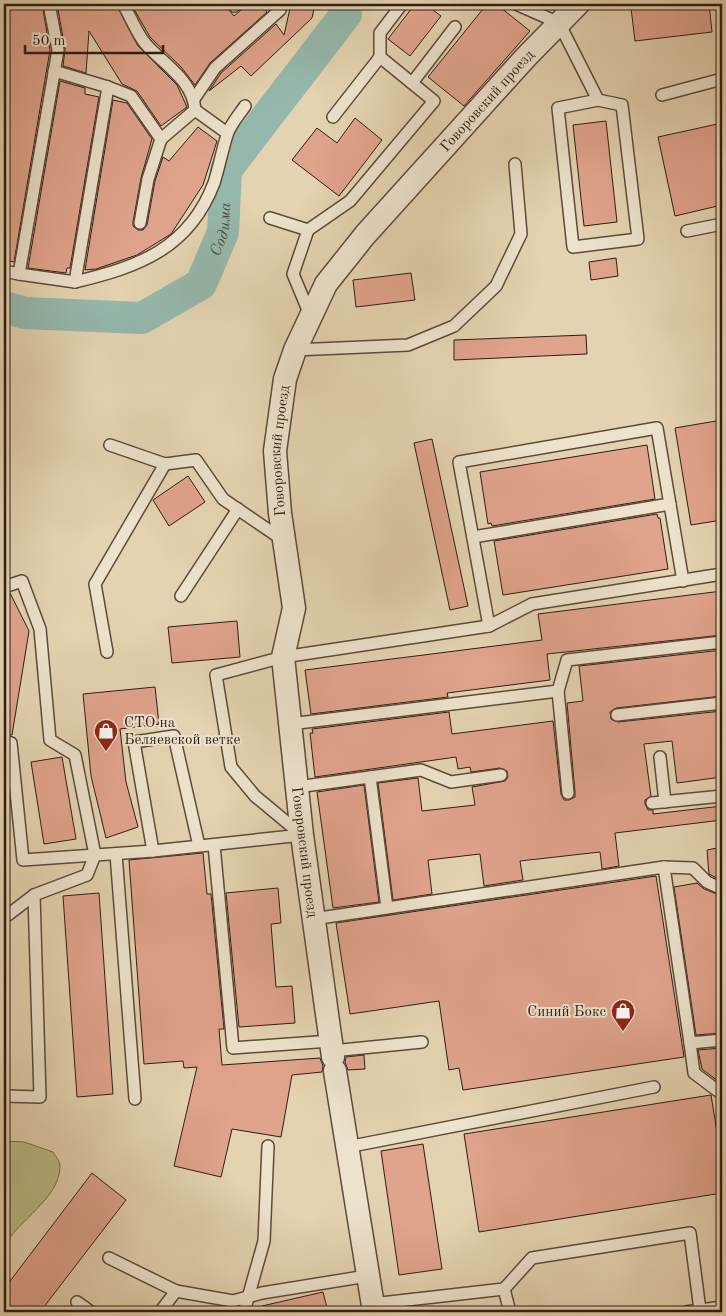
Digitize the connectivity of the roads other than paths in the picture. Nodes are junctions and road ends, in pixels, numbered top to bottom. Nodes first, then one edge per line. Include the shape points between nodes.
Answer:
1 (49, 4) edge
2 (123, 4) edge
3 (275, 4) edge
4 (402, 4) edge
5 (516, 4) edge
6 (578, 4) edge
7 (559, 23) junction
8 (455, 28) dead end
9 (380, 58) junction
10 (54, 71) junction
11 (722, 79) edge
12 (412, 83) junction
13 (108, 87) junction
14 (662, 95) dead end
15 (598, 100) junction
16 (195, 104) junction
17 (245, 106) dead end
18 (333, 117) dead end
19 (227, 133) junction
20 (161, 139) junction
21 (515, 164) dead end
22 (270, 218) dead end
23 (140, 224) dead end
24 (722, 224) edge
25 (308, 230) junction
26 (687, 231) dead end
27 (4, 272) edge
28 (19, 274) junction
29 (75, 282) junction
30 (310, 317) junction
31 (294, 350) junction
32 (110, 445) dead end
33 (165, 464) junction
34 (670, 504) junction
35 (238, 509) junction
36 (472, 537) junction
37 (284, 541) junction
38 (722, 574) edge
39 (683, 580) junction
40 (4, 587) edge
41 (181, 596) dead end
42 (489, 626) junction
43 (722, 642) edge
44 (108, 652) dead end
45 (282, 657) junction
46 (558, 691) junction
47 (722, 703) edge
48 (617, 715) dead end
49 (290, 724) junction
50 (4, 741) edge
51 (660, 757) dead end
52 (500, 775) dead end
53 (370, 777) junction
54 (297, 787) junction
55 (568, 793) dead end
56 (722, 796) edge
57 (665, 802) junction
58 (652, 803) dead end
59 (302, 835) junction
60 (214, 845) junction
61 (199, 846) junction
62 (153, 851) junction
63 (116, 854) junction
64 (95, 855) junction
65 (664, 867) junction
66 (722, 889) edge
67 (34, 896) junction
68 (387, 908) junction
69 (4, 918) edge
70 (314, 919) junction
71 (722, 1040) edge
72 (422, 1042) dead end
73 (690, 1043) junction
74 (333, 1055) junction
75 (654, 1087) dead end
76 (722, 1094) edge
77 (4, 1096) edge
78 (135, 1099) dead end
79 (268, 1146) dead end
80 (347, 1147) junction
81 (109, 1258) dead end
82 (367, 1276) junction
83 (504, 1289) junction
84 (176, 1291) junction
85 (249, 1296) junction
86 (77, 1302) dead end
87 (722, 1306) edge
88 (373, 1308) edge
89 (700, 1310) junction
90 (91, 1312) edge
91 (160, 1312) edge
92 (244, 1312) edge
93 (510, 1312) edge
94 (686, 1312) edge

1 - 10 lane via 58,50
2 - 16 lane via 144,42 173,68
3 - 16 lane via 280,10 216,68
4 - 9 lane via 380,33
5 - 7 lane
6 - 7 street, Говоровский проезд
7 - 15 lane
7 - 30 street, Говоровский проезд via 365,235 326,284
8 - 12 lane
9 - 12 lane
9 - 18 lane
10 - 13 lane
10 - 28 lane
11 - 14 lane
12 - 25 lane via 434,101 350,201
13 - 20 lane via 131,96
13 - 29 lane
15 - 15 lane via 558,108 573,247 638,239 622,105
16 - 19 lane
16 - 20 lane
17 - 19 lane
19 - 29 lane via 207,199 187,228 159,253 142,263
20 - 23 lane via 148,179
21 - 31 lane via 522,234 496,286 454,326 408,345
22 - 25 lane
24 - 26 lane
25 - 30 lane via 293,274
27 - 28 lane
28 - 29 lane
30 - 31 street, Говоровский проезд
31 - 37 street, Говоровский проезд via 285,379 275,451
32 - 33 lane
33 - 35 lane via 196,460 223,499
33 - 44 lane via 95,584
34 - 36 lane
34 - 36 lane via 657,428 459,462
34 - 39 lane
35 - 37 lane
35 - 41 lane
36 - 42 lane
37 - 45 street, Говоровский проезд via 294,608
38 - 39 lane
39 - 42 lane via 532,604
40 - 64 lane via 22,582 40,629 50,740 76,755
42 - 45 lane
43 - 46 lane via 567,660
45 - 49 street, Говоровский проезд
45 - 59 lane via 216,675 231,767 255,796
46 - 49 lane
46 - 55 lane
47 - 48 lane
49 - 54 street, Говоровский проезд
50 - 64 lane via 12,743 23,860
51 - 57 lane
52 - 53 lane via 451,782 421,770
53 - 54 lane
53 - 68 lane
54 - 59 street, Говоровский проезд
56 - 57 lane
57 - 58 lane
59 - 60 lane
59 - 70 street, Говоровский проезд
60 - 61 lane
60 - 74 lane via 233,1048
61 - 62 lane
61 - 62 lane via 174,736 134,742
62 - 63 lane
63 - 64 lane
63 - 78 lane
64 - 67 lane via 87,875
65 - 66 lane via 693,868 707,882
65 - 68 lane
65 - 73 lane
67 - 69 lane
67 - 77 lane via 40,1097
68 - 70 lane
70 - 74 street, Говоровский проезд
71 - 73 lane
72 - 74 lane
73 - 76 lane via 694,1073
74 - 80 street, Говоровский проезд
75 - 80 lane
79 - 85 lane via 264,1241
80 - 82 street, Говоровский проезд
81 - 84 lane
82 - 85 lane
82 - 88 street, Говоровский проезд
83 - 88 lane
83 - 89 lane via 532,1258 690,1234
83 - 93 lane
84 - 85 lane via 233,1301
84 - 91 lane
85 - 92 lane
86 - 90 lane
87 - 89 lane
89 - 94 lane

